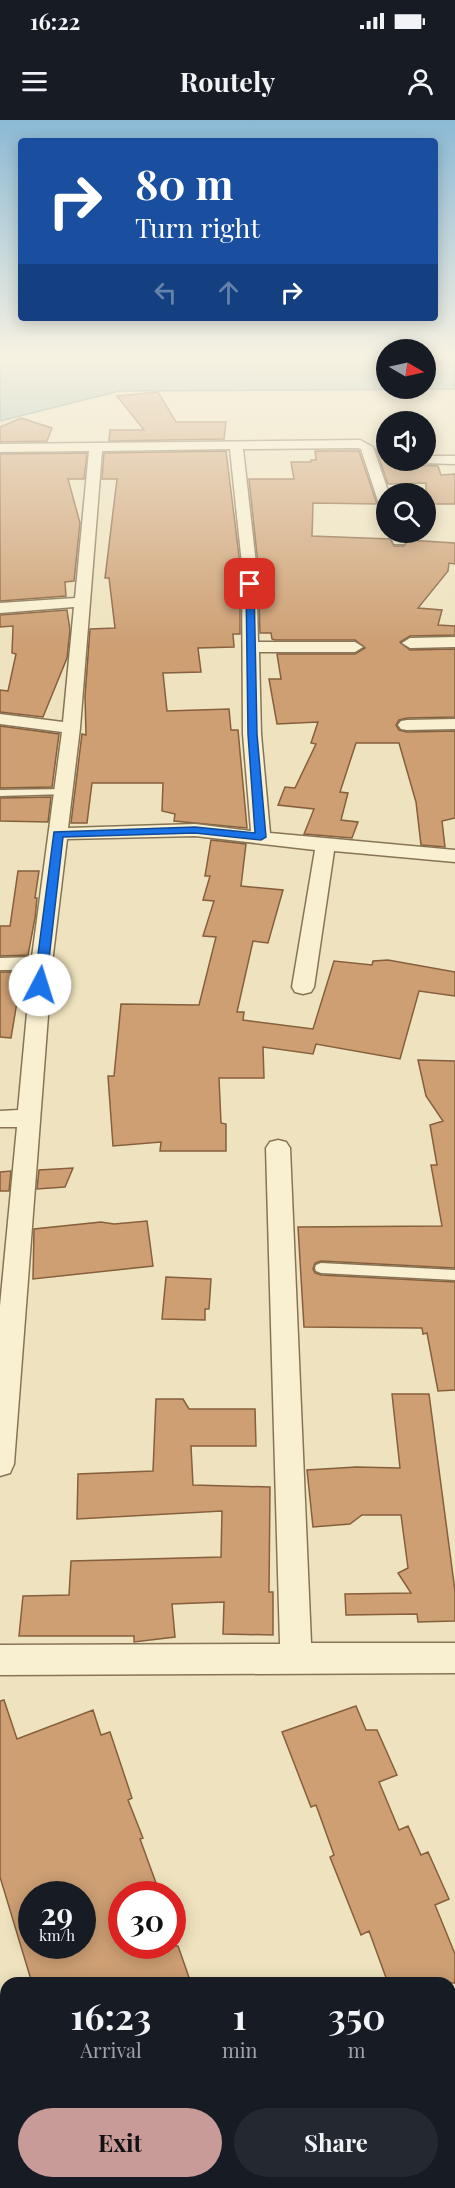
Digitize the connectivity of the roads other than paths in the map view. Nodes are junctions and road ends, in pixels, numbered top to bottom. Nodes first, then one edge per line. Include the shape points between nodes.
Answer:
1 (95, 453) edge
2 (237, 453) edge
3 (369, 453) edge
4 (371, 460) junction
5 (376, 460) edge
6 (436, 460) edge
7 (455, 460) edge
8 (379, 483) edge
9 (81, 602) junction
10 (0, 608) edge
11 (455, 642) edge
12 (410, 643) dead end
13 (251, 647) junction
14 (356, 647) dead end
15 (0, 719) edge
16 (455, 724) edge
17 (407, 725) dead end
18 (71, 728) junction
19 (63, 792) junction
20 (0, 793) edge
21 (58, 834) junction
22 (261, 837) junction
23 (325, 845) junction
24 (455, 856) edge
25 (42, 963) junction
26 (0, 964) edge
27 (303, 987) dead end
28 (30, 1118) junction
29 (0, 1119) edge
30 (278, 1148) dead end
31 (321, 1268) dead end
32 (455, 1275) edge
33 (0, 1464) edge
34 (455, 1658) edge
35 (296, 1659) junction
36 (0, 1660) edge

1 - 9 street
2 - 13 street via 249,564
3 - 4 street
4 - 5 street
4 - 8 street
6 - 7 street
9 - 10 street
9 - 18 street
11 - 12 street
13 - 14 street
13 - 22 street via 252,734
15 - 18 street
16 - 17 street
18 - 19 street
19 - 20 lane
19 - 21 street
21 - 22 street via 195,830
21 - 25 street
22 - 23 street
23 - 24 street
23 - 27 street
25 - 26 street
25 - 28 street
28 - 29 street
28 - 33 street
30 - 35 street
31 - 32 lane
34 - 35 street
35 - 36 street

